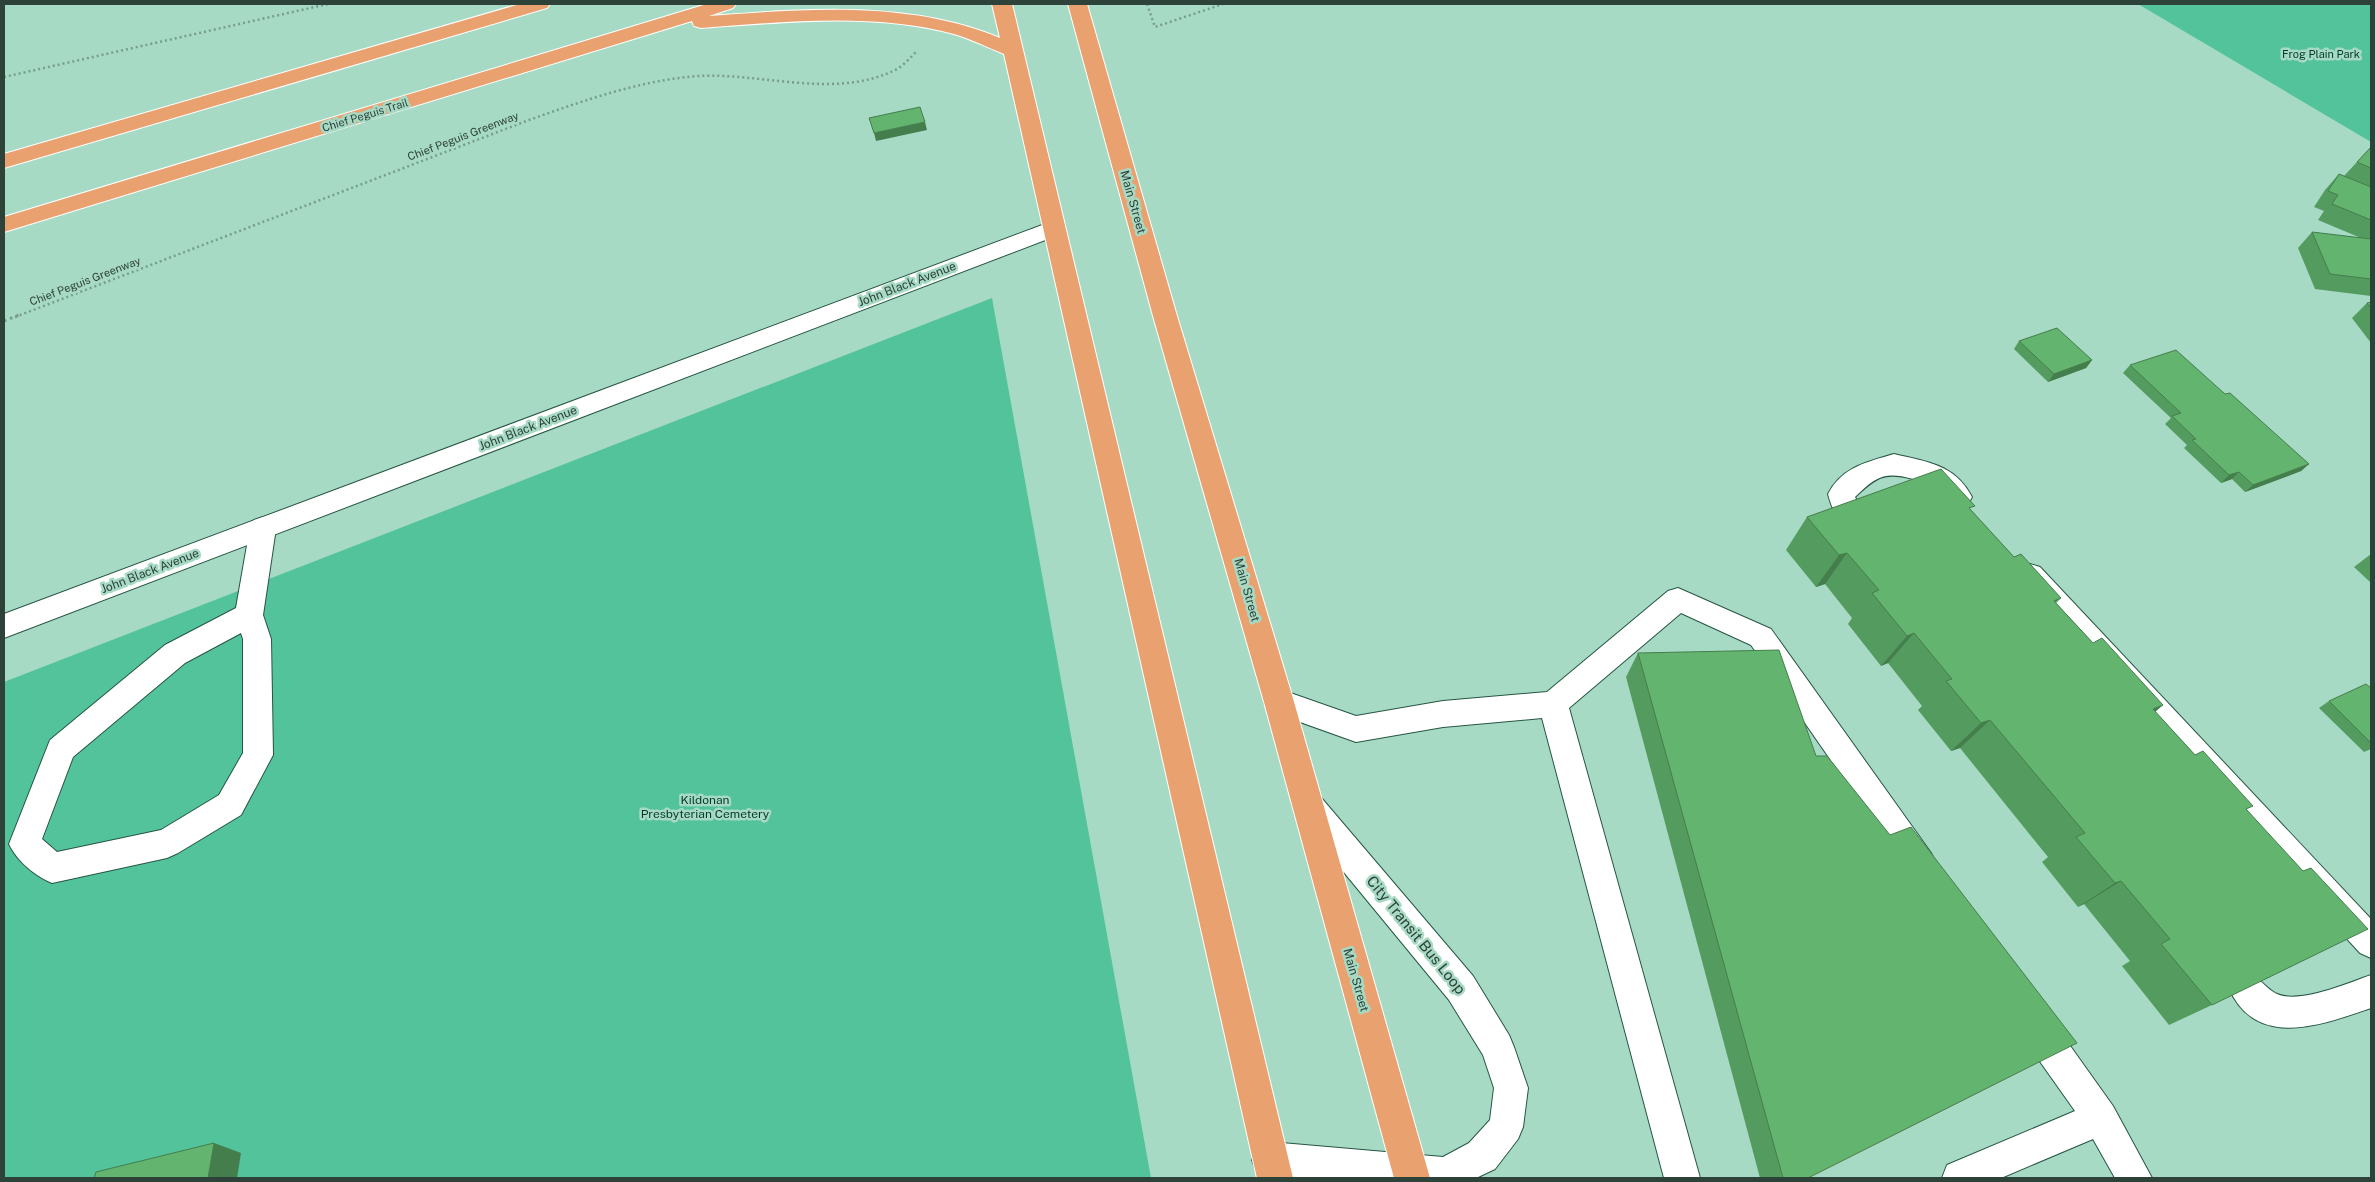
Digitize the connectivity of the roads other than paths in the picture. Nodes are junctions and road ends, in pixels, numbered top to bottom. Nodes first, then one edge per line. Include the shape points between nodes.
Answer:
1 (540, 4) edge
2 (726, 4) edge
3 (1002, 4) edge
4 (1077, 4) edge
5 (657, 25) junction
6 (1012, 50) junction
7 (4, 161) edge
8 (4, 226) edge
9 (1053, 229) junction
10 (1978, 519) edge
11 (1858, 524) edge
12 (263, 528) junction
13 (2012, 555) edge
14 (249, 615) junction
15 (4, 626) edge
16 (1279, 702) junction
17 (1553, 704) junction
18 (1305, 800) junction
19 (1934, 882) edge
20 (2371, 942) edge
21 (2246, 988) edge
22 (2371, 992) edge
23 (2020, 1004) edge
24 (2101, 1118) junction
25 (1272, 1169) edge
26 (1410, 1174) edge
27 (1682, 1178) edge
28 (1960, 1178) edge
29 (2134, 1178) edge

1 - 7 main road
2 - 5 main road, Chief Peguis Trail
3 - 6 main road
4 - 16 main road, Main Street
5 - 6 main road via 788,15 876,17 955,28
5 - 8 main road, Chief Peguis Trail
6 - 9 main road
9 - 12 street, John Black Avenue
9 - 25 main road
10 - 11 street via 1938,475 1894,464 1863,473 1842,494 1844,506
12 - 14 street
12 - 15 street, John Black Avenue
13 - 20 street
14 - 14 street via 175,654 61,749 25,844 52,868 167,843 230,805 258,755 257,640
16 - 17 street via 1356,729 1443,714
16 - 18 main road, Main Street
17 - 19 street via 1678,599 1761,637
17 - 27 street
18 - 26 main road, Main Street
18 - 26 street, City Transit Bus Loop via 1461,988 1497,1047 1511,1088 1506,1127 1482,1156 1445,1175
21 - 22 street via 2267,1007 2288,1014 2314,1010
23 - 24 street
24 - 28 street
24 - 29 street
25 - 26 street, City Transit Bus Loop

